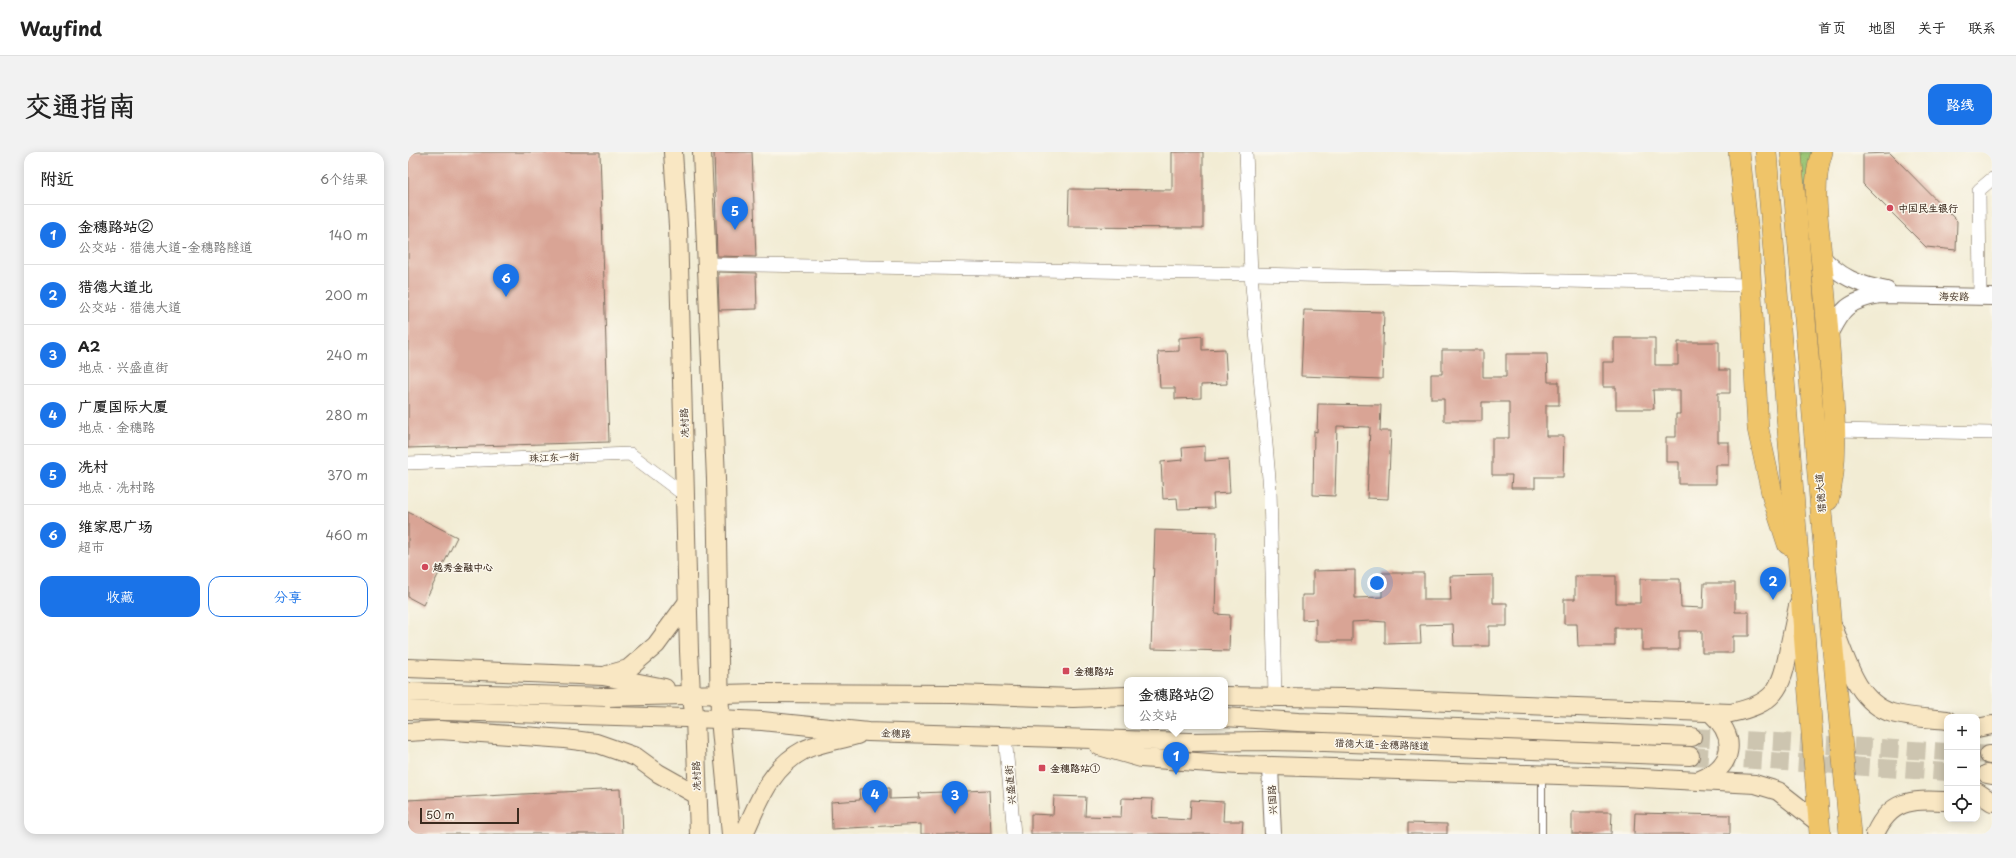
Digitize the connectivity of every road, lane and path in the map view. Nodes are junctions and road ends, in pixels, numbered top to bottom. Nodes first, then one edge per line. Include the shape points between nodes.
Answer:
1 (673, 152) edge
2 (702, 152) edge
3 (1246, 152) edge
4 (1739, 152) edge
5 (1766, 152) edge
6 (1791, 152) edge
7 (1822, 152) edge
8 (1992, 178) edge
9 (1821, 255) junction
10 (707, 264) junction
11 (1251, 274) junction
12 (1751, 285) junction
13 (1916, 295) junction
14 (1986, 296) edge
15 (1828, 337) junction
16 (1834, 430) junction
17 (1992, 433) edge
18 (408, 463) edge
19 (686, 496) junction
20 (1822, 522) junction
21 (1800, 595) junction
22 (687, 604) junction
23 (1830, 618) junction
24 (408, 668) edge
25 (603, 676) junction
26 (408, 692) edge
27 (691, 694) junction
28 (720, 694) junction
29 (1124, 696) edge
30 (1228, 696) edge
31 (1275, 697) junction
32 (1073, 698) junction
33 (1124, 706) edge
34 (408, 710) edge
35 (1711, 713) junction
36 (1228, 717) edge
37 (695, 718) junction
38 (720, 719) junction
39 (1944, 720) edge
40 (1980, 723) edge
41 (1992, 725) edge
42 (1980, 727) edge
43 (408, 732) edge
44 (868, 732) junction
45 (1006, 736) junction
46 (1692, 737) tunnel mouth
47 (1073, 739) junction
48 (1690, 756) tunnel mouth
49 (1270, 766) junction
50 (1542, 774) junction
51 (1700, 780) junction
52 (1980, 794) edge
53 (697, 795) junction
54 (1944, 802) edge
55 (1980, 803) edge
56 (1992, 803) edge
57 (1820, 829) edge
58 (699, 834) edge
59 (731, 834) edge
60 (744, 834) edge
61 (1014, 834) edge
62 (1273, 834) edge
63 (1542, 834) edge
64 (1850, 834) edge
65 (1875, 834) edge

1 - 19 main road, 冼村路 via 678,226
2 - 10 main road
3 - 11 street
4 - 12 highway
5 - 21 highway
6 - 20 highway, 猎德大道
7 - 9 highway via 1816,190
8 - 14 street via 1979,190
9 - 13 street via 1842,276 1863,285
9 - 15 highway
10 - 11 street
10 - 28 main road via 716,479
11 - 12 street
11 - 31 street via 1270,490
12 - 21 highway via 1758,429 1773,498 1790,549
13 - 14 street, 海安路
13 - 15 street via 1880,295 1850,303 1838,316
15 - 16 highway
16 - 17 street
16 - 20 highway via 1832,485
18 - 19 street, 珠江东一街 via 630,454
19 - 22 main road, 冼村路
20 - 23 highway, 猎德大道
21 - 35 main road via 1786,672 1780,685 1759,705 1731,713
21 - 57 highway
22 - 25 main road via 656,645 628,669
22 - 27 main road, 冼村路
23 - 39 main road via 1857,683 1867,698 1891,713
23 - 64 highway, 猎德大道
24 - 25 main road
25 - 27 main road
26 - 27 main road via 608,697
27 - 28 main road
27 - 37 main road, 冼村路
28 - 32 main road via 854,693
28 - 38 main road
29 - 32 main road
30 - 31 main road
31 - 35 main road
32 - 33 main road
34 - 37 main road, 金穗路
35 - 51 main road via 1725,730 1729,752 1719,770
36 - 46 main road, 猎德大道-金穗路隧道
37 - 38 main road, 金穗路
37 - 53 main road, 冼村路
38 - 44 main road, 金穗路
38 - 59 main road
40 - 41 main road
41 - 42 main road
43 - 53 main road via 446,731 596,743 636,757
44 - 45 main road, 金穗路
44 - 60 main road via 805,750 784,763 767,784
45 - 47 main road, 金穗路
45 - 61 street, 兴盛直街
47 - 48 main road, 猎德大道-金穗路隧道 via 1299,741
47 - 49 main road via 1141,758
49 - 50 main road
49 - 62 street, 兴国路
50 - 51 main road
50 - 63 lane
51 - 57 main road via 1768,786 1778,791
52 - 56 main road
53 - 58 main road, 冼村路
54 - 65 main road via 1921,800 1902,803 1885,816
55 - 56 main road

